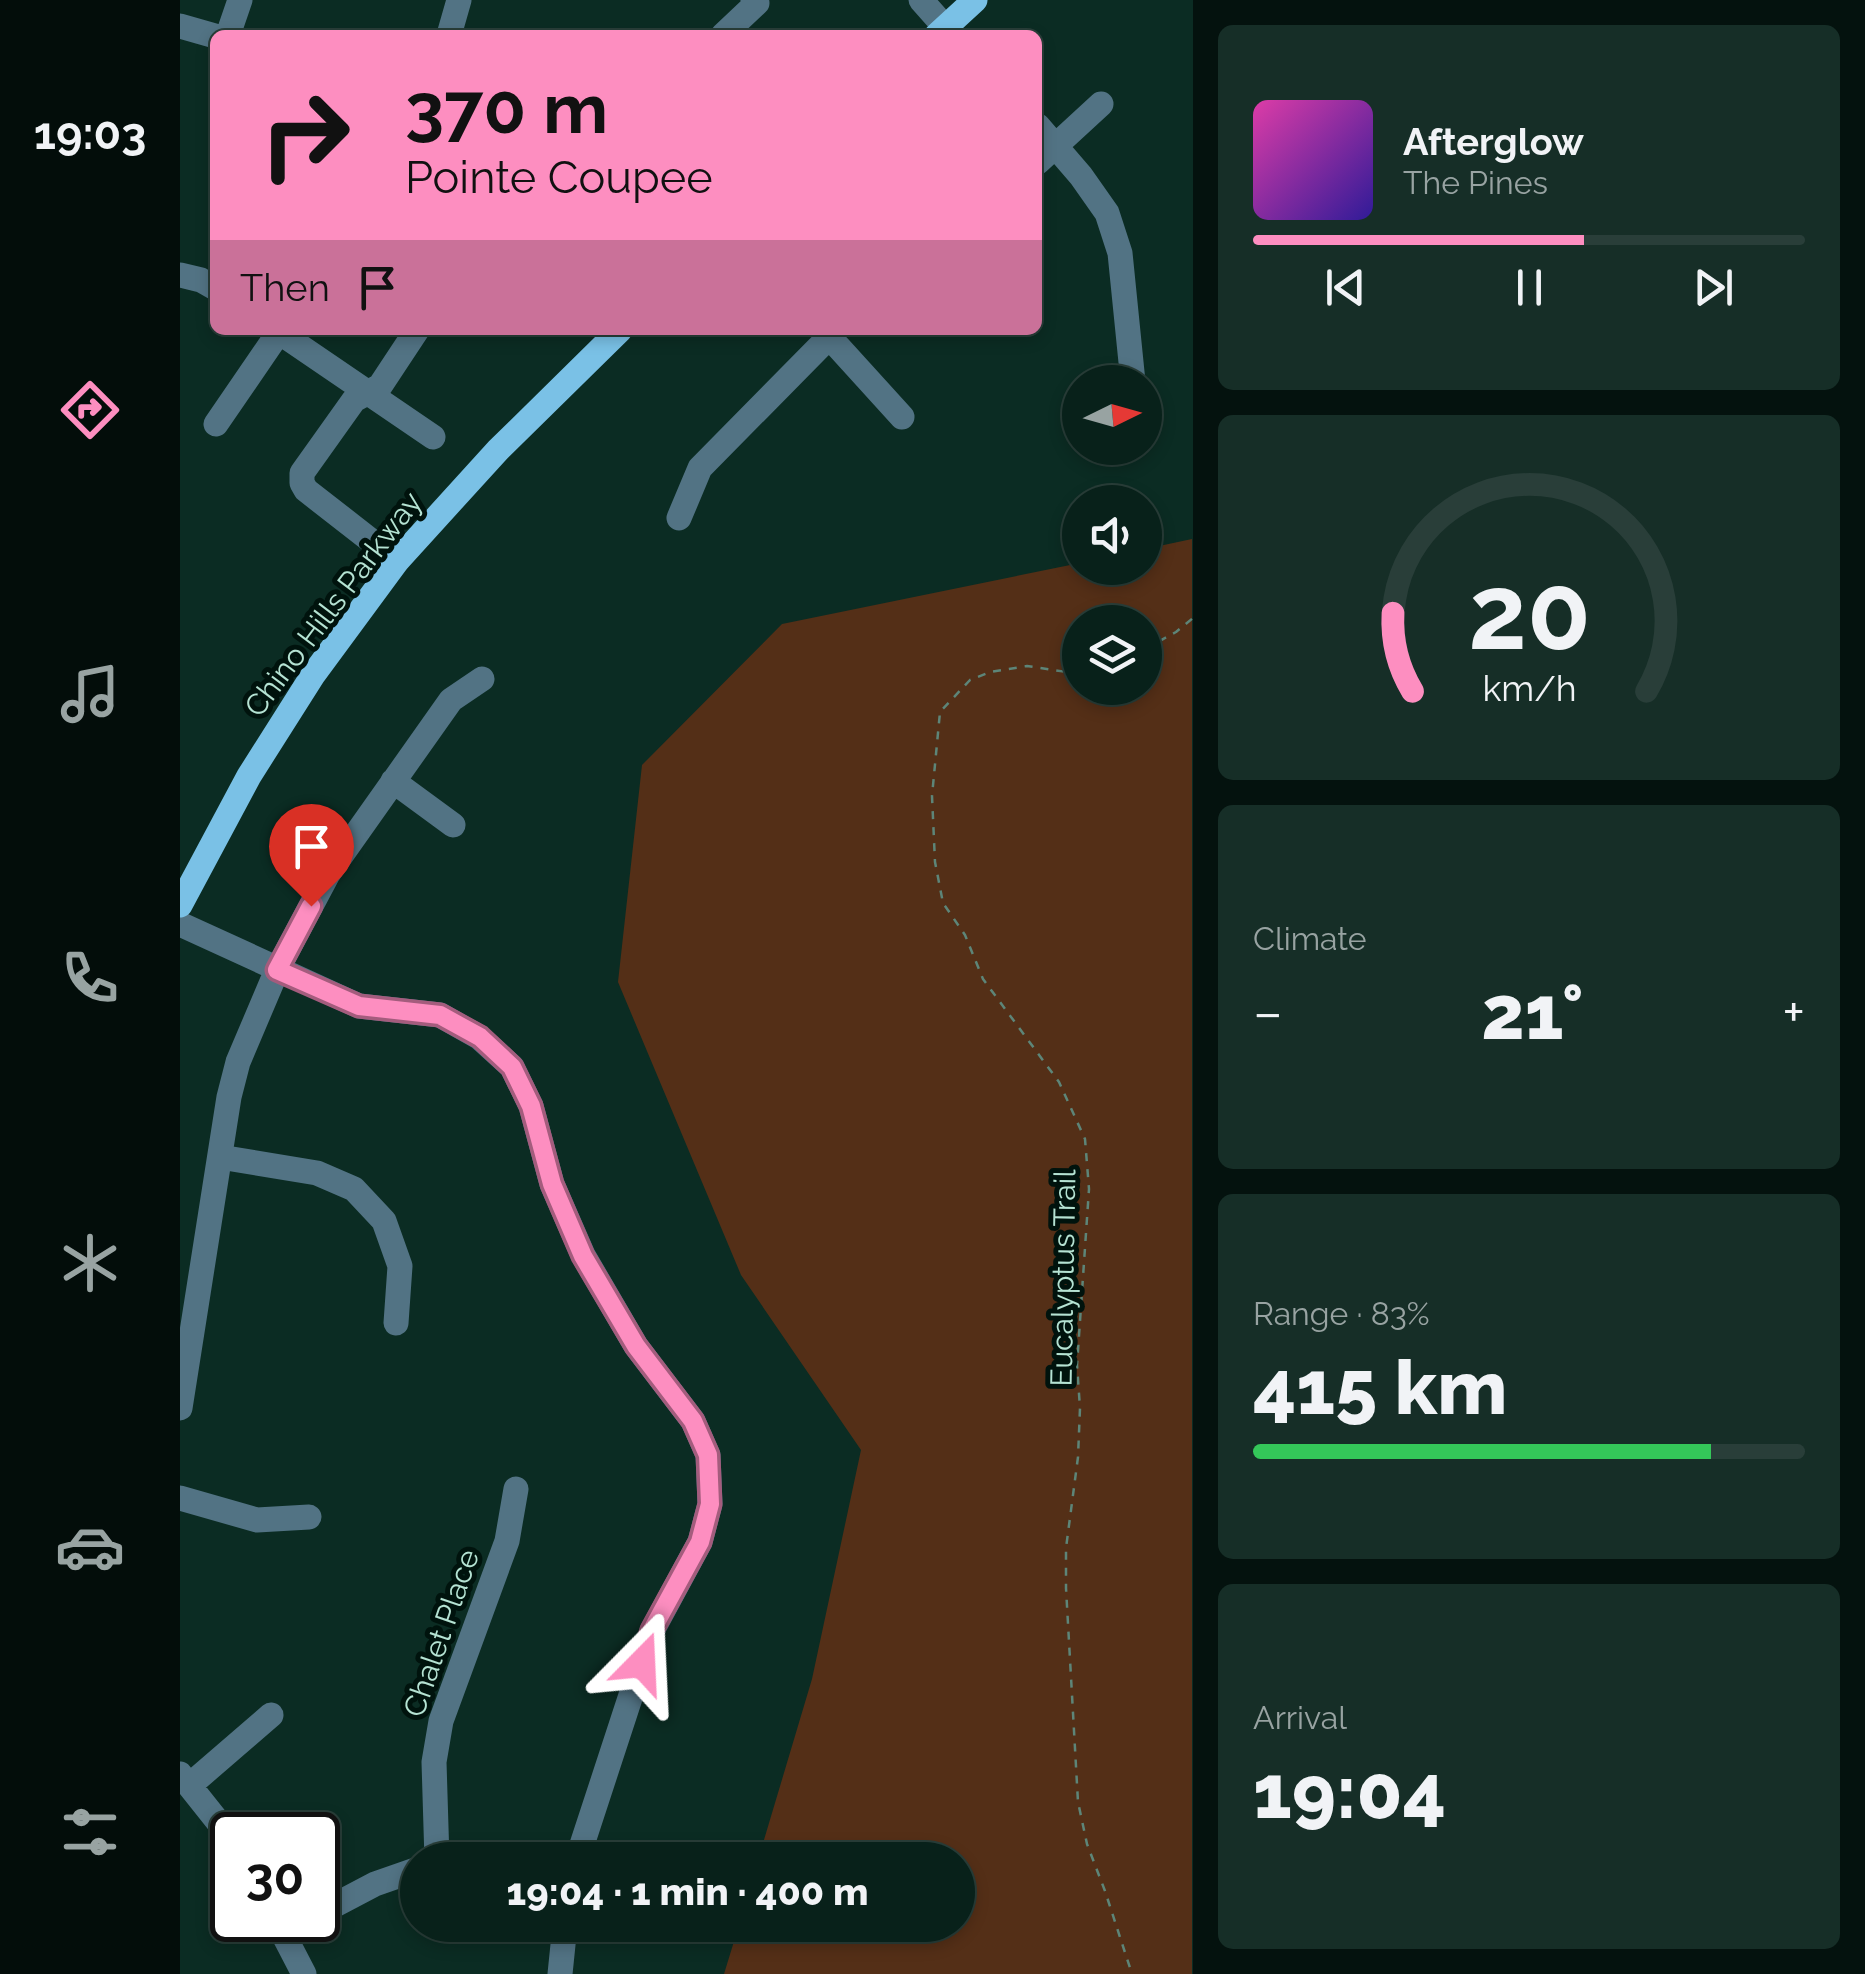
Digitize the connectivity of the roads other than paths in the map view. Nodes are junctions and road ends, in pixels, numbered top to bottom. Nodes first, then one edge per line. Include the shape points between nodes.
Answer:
1 (240, 0) edge
2 (459, 0) edge
3 (921, 0) edge
4 (975, 0) edge
5 (755, 2) edge
6 (180, 26) edge
7 (230, 30) edge
8 (450, 30) edge
9 (728, 30) edge
10 (943, 30) edge
11 (946, 30) edge
12 (210, 35) edge
13 (1100, 104) dead end
14 (1047, 155) edge
15 (180, 274) edge
16 (210, 285) edge
17 (274, 335) edge
18 (283, 335) edge
19 (414, 335) edge
20 (615, 335) edge
21 (826, 335) edge
22 (832, 335) edge
23 (1131, 365) edge
24 (366, 392) junction
25 (902, 417) dead end
26 (216, 424) dead end
27 (433, 438) dead end
28 (679, 518) dead end
29 (397, 561) junction
30 (482, 679) dead end
31 (393, 781) junction
32 (452, 826) dead end
33 (180, 905) edge
34 (180, 924) edge
35 (277, 970) junction
36 (220, 1157) junction
37 (396, 1323) dead end
38 (180, 1408) edge
39 (516, 1488) dead end
40 (180, 1498) edge
41 (309, 1517) dead end
42 (271, 1716) dead end
43 (185, 1780) edge
44 (210, 1812) edge
45 (436, 1842) edge
46 (583, 1842) edge
47 (400, 1876) edge
48 (340, 1903) edge
49 (287, 1942) edge
50 (563, 1942) edge
51 (304, 1974) edge
52 (560, 1974) edge

1 - 7 street
2 - 8 street
3 - 10 street
4 - 11 main road
5 - 9 street
6 - 12 street
13 - 14 street
14 - 23 street via 1081,176 1107,213 1120,253
15 - 16 street
17 - 26 street
18 - 24 street
19 - 24 street via 380,386
20 - 29 main road, Chino Hills Parkway
21 - 28 street via 700,468
22 - 25 street
24 - 27 street
24 - 29 street via 333,429 302,483
29 - 33 main road, Chino Hills Parkway via 259,759
30 - 31 street via 451,700
31 - 32 street
31 - 35 street via 328,874
34 - 35 street
35 - 36 street via 238,1062
35 - 46 street via 359,1006 440,1015 480,1037 512,1067 583,1256 636,1346 693,1421 708,1455 710,1504 700,1542 652,1630
36 - 37 street via 318,1173 354,1188 384,1221 400,1266
36 - 38 street
39 - 45 street, Chalet Place via 507,1542 441,1721 434,1762
40 - 41 street via 257,1520
42 - 43 street
43 - 44 street
47 - 48 street
49 - 51 street
50 - 52 street

